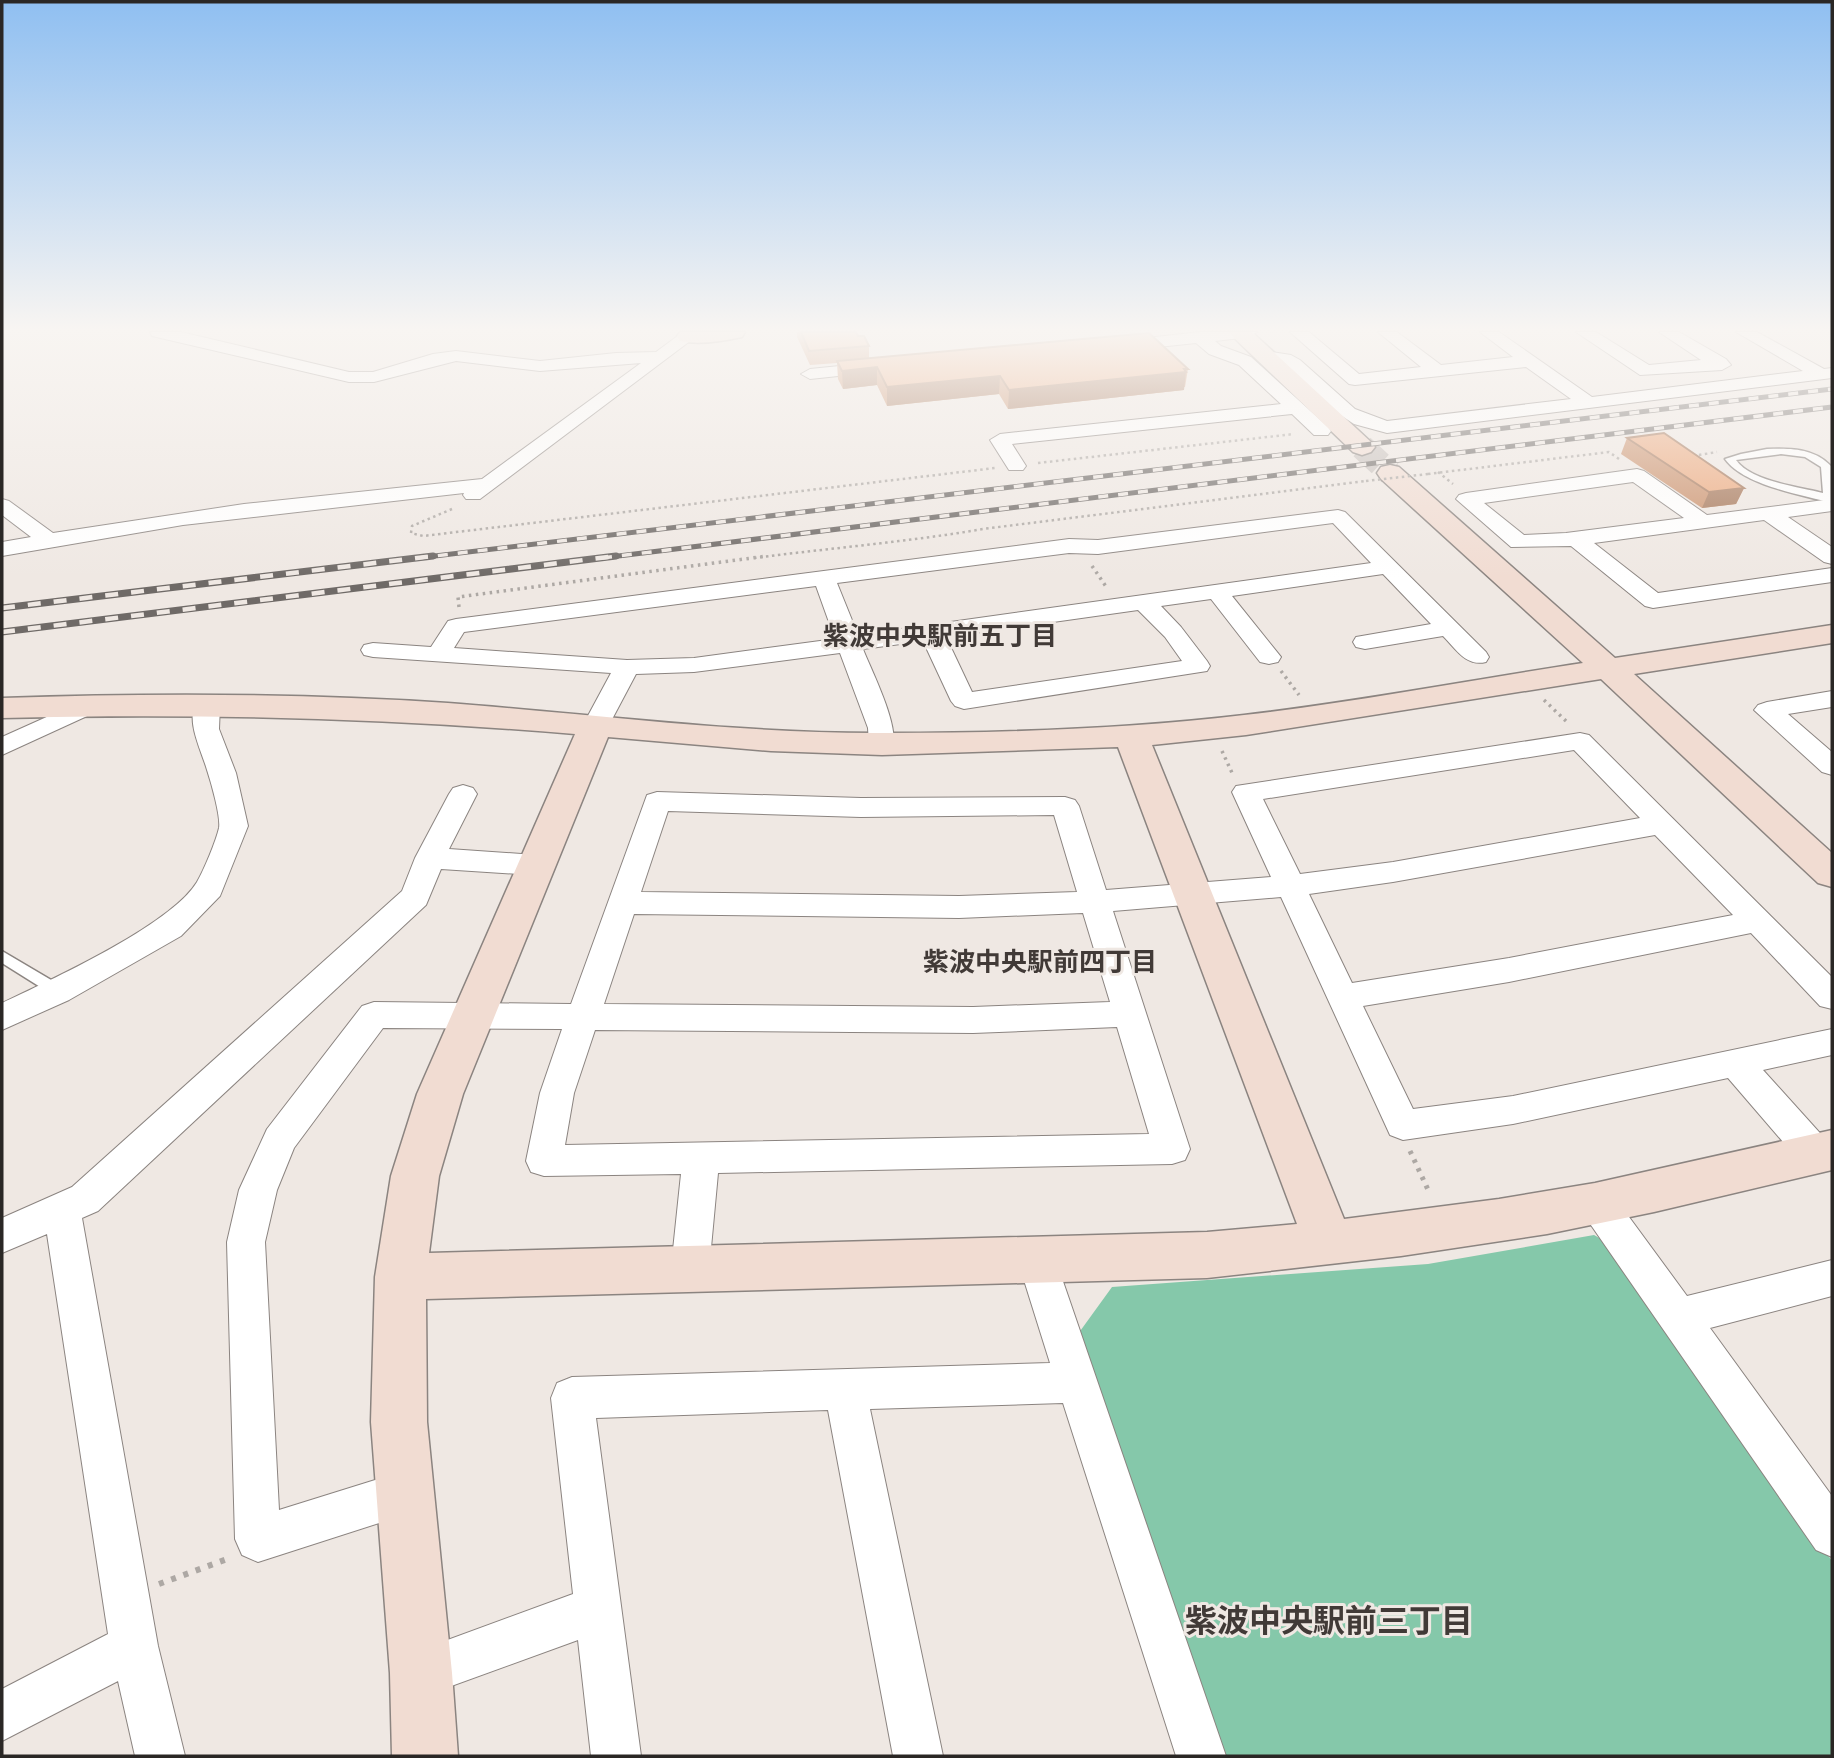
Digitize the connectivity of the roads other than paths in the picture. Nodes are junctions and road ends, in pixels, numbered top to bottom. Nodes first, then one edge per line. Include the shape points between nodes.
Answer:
1 (583, 414) edge
2 (1239, 414) edge
3 (1302, 414) edge
4 (1327, 414) edge
5 (1351, 414) edge
6 (1496, 414) edge
7 (1321, 431) road end
8 (1362, 447) tunnel mouth
9 (1016, 466) road end
10 (1378, 477) tunnel mouth
11 (489, 484) junction
12 (1832, 499) edge
13 (2, 505) edge
14 (1832, 505) edge
15 (456, 507) road end
16 (1769, 514) junction
17 (1703, 522) junction
18 (1576, 539) junction
19 (49, 540) junction
20 (2, 549) edge
21 (1832, 557) edge
22 (1388, 567) junction
23 (1832, 575) edge
24 (824, 578) junction
25 (1216, 591) junction
26 (1143, 601) junction
27 (1449, 628) junction
28 (931, 631) junction
29 (1832, 634) edge
30 (1365, 642) dead end
31 (849, 643) junction
32 (373, 650) dead end
33 (439, 653) junction
34 (1269, 657) road end
35 (1477, 657) dead end
36 (627, 667) junction
37 (1610, 670) junction
38 (1832, 699) edge
39 (207, 704) junction
40 (89, 706) junction
41 (2, 708) edge
42 (596, 725) junction
43 (1131, 736) junction
44 (883, 744) junction
45 (2, 747) edge
46 (1832, 765) edge
47 (463, 794) dead end
48 (1662, 824) junction
49 (430, 858) junction
50 (536, 865) junction
51 (1832, 874) edge
52 (1290, 886) junction
53 (1193, 894) junction
54 (1096, 902) junction
55 (622, 903) junction
56 (1757, 921) junction
57 (2, 956) edge
58 (58, 991) junction
59 (1343, 997) junction
60 (1832, 997) edge
61 (1128, 1014) junction
62 (471, 1016) junction
63 (2, 1017) edge
64 (583, 1019) junction
65 (1832, 1042) edge
66 (1737, 1063) junction
67 (1824, 1152) edge
68 (701, 1157) junction
69 (1597, 1203) junction
70 (62, 1211) junction
71 (2, 1236) edge
72 (1329, 1243) junction
73 (1037, 1261) junction
74 (690, 1269) junction
75 (400, 1277) junction
76 (1832, 1278) edge
77 (1679, 1317) junction
78 (1075, 1381) junction
79 (845, 1389) junction
80 (404, 1493) junction
81 (1828, 1521) edge
82 (597, 1609) junction
83 (134, 1646) junction
84 (421, 1672) junction
85 (2, 1716) edge
86 (160, 1756) edge
87 (425, 1756) edge
88 (616, 1756) edge
89 (918, 1756) edge
90 (1201, 1756) edge

1 - 11 street
2 - 9 street via 1000,440
3 - 7 street
4 - 8 street
5 - 6 street via 1372,426 1387,427
10 - 37 street
11 - 15 street
11 - 19 street via 292,503
12 - 12 lane via 1754,478 1734,467 1730,459 1791,451 1811,454 1826,466 1827,492
13 - 19 street
14 - 16 street
16 - 17 street
16 - 21 street
17 - 18 street
17 - 18 street via 1637,475 1466,499 1519,542
18 - 23 street via 1653,601
19 - 20 street
22 - 24 street via 1338,516
22 - 25 street
22 - 27 street
24 - 31 street
24 - 33 street via 460,625
25 - 26 street
25 - 34 street
26 - 28 street
26 - 28 street via 1198,666 964,701
27 - 30 street
27 - 35 street
28 - 31 street
29 - 37 street
31 - 36 street via 707,663
31 - 44 street
32 - 33 street
33 - 36 street
36 - 42 street
37 - 43 street via 1246,725
37 - 51 street
38 - 46 street via 1767,710
39 - 40 street
39 - 42 street via 444,713
39 - 58 street via 206,729 234,826 209,889 170,928
40 - 41 street
40 - 45 street
42 - 44 street
42 - 50 street
43 - 44 street
43 - 53 street
47 - 49 street
48 - 52 street
48 - 52 street via 1580,741 1245,792
48 - 56 street
49 - 50 street
49 - 70 street via 415,897 85,1199
50 - 62 street
52 - 53 street
52 - 59 street
53 - 54 street
53 - 72 street
54 - 55 street via 959,907
54 - 55 street via 1065,806 853,809 657,802
54 - 61 street
55 - 64 street
56 - 59 street
56 - 60 street
57 - 58 lane
58 - 63 street
59 - 66 street via 1403,1125 1513,1110
61 - 64 street via 973,1020
61 - 68 street via 1172,1149
62 - 64 street
62 - 75 street via 415,1176
62 - 80 street via 374,1015 280,1140 258,1190 246,1242 258,1539
64 - 68 street via 557,1093 544,1161
65 - 66 street
66 - 67 street
67 - 69 street
68 - 74 street
69 - 72 street
69 - 77 street
70 - 71 street
70 - 83 street
72 - 73 street via 1206,1255
73 - 74 street
73 - 78 street
74 - 75 street
75 - 80 street via 398,1422
76 - 77 street
77 - 81 street
78 - 79 street
78 - 90 street
79 - 82 street via 572,1398
79 - 89 street
80 - 84 street
82 - 84 street
82 - 88 street
83 - 85 street
83 - 86 street
84 - 87 street

